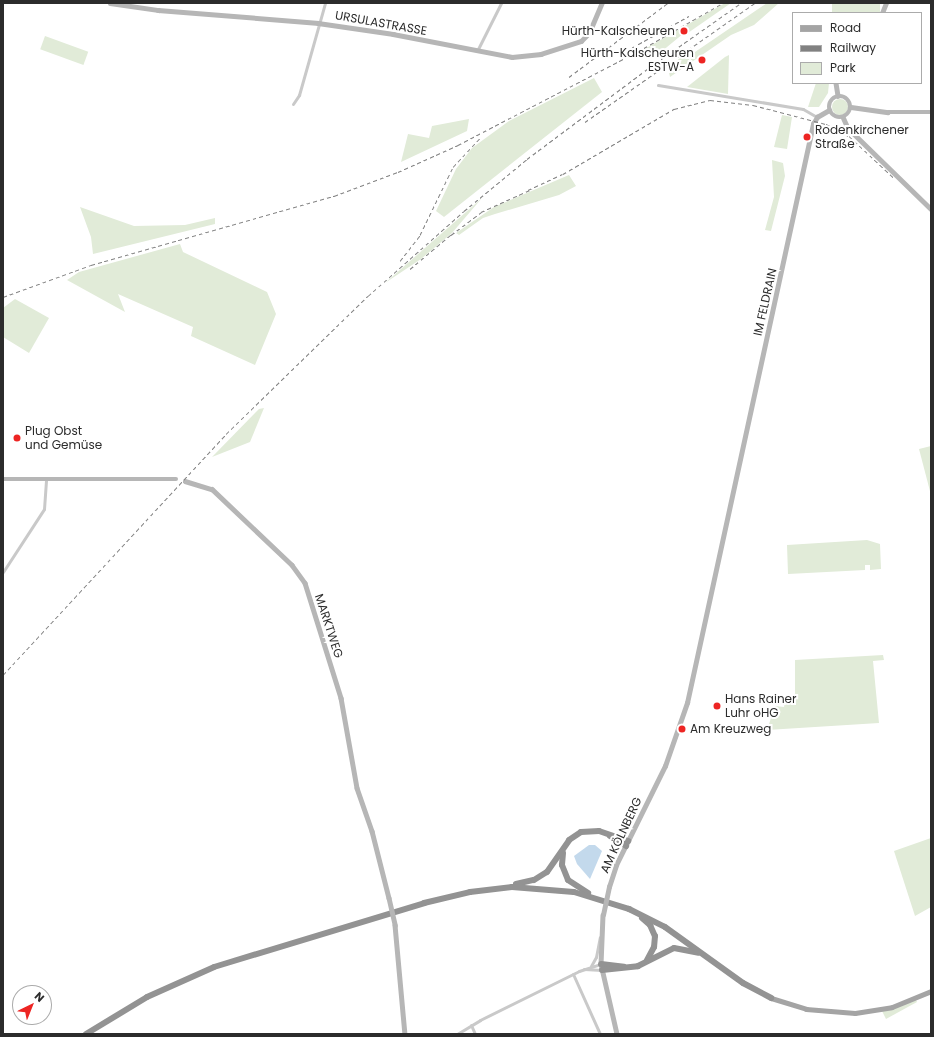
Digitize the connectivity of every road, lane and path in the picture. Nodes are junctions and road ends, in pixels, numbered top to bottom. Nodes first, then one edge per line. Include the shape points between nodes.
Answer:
1 (110, 3) edge
2 (325, 3) edge
3 (502, 3) edge
4 (602, 3) edge
5 (318, 23) junction
6 (477, 51) junction
7 (836, 84) edge
8 (658, 85) dead end
9 (838, 96) junction
10 (292, 104) dead end
11 (851, 107) junction
12 (829, 110) junction
13 (931, 112) edge
14 (817, 117) junction
15 (843, 117) junction
16 (931, 209) edge
17 (3, 479) edge
18 (46, 479) junction
19 (176, 479) dead end
20 (185, 481) dead end
21 (3, 572) edge
22 (674, 743) joint
23 (627, 844) junction
24 (563, 850) junction
25 (503, 889) junction
26 (597, 898) junction
27 (629, 909) junction
28 (601, 934) junction
29 (704, 955) junction
30 (643, 964) junction
31 (591, 966) junction
32 (602, 967) junction
33 (584, 969) junction
34 (573, 974) junction
35 (931, 991) edge
36 (771, 998) joint
37 (471, 1025) junction
38 (86, 1034) edge
39 (405, 1034) edge
40 (457, 1034) edge
41 (475, 1034) edge
42 (600, 1034) edge
43 (617, 1034) edge

1 - 5 street, URSULASTRASSE via 158,10
2 - 5 street
3 - 6 street
4 - 6 street, URSULASTRASSE via 592,28 581,41 529,56 506,56
5 - 6 street, URSULASTRASSE via 394,34
5 - 10 street via 299,95
7 - 9 street
8 - 14 street via 803,109
9 - 11 street via 847,98
9 - 12 street via 829,103
11 - 13 street via 888,112
11 - 15 street via 848,114
12 - 14 street
12 - 15 street via 833,116
14 - 22 street, IM FELDRAIN via 811,131 687,703
15 - 16 street via 848,128
17 - 18 street
18 - 19 street
18 - 21 street via 44,509
20 - 39 street, MARKTWEG, bridge via 212,489 292,565 305,583 341,698 357,788 372,831 390,898 395,925
22 - 23 street, AM KÖLNBERG
23 - 24 highway via 606,833 591,830 581,832 570,840
23 - 28 street, AM KÖLNBERG, bridge via 609,887
24 - 25 highway via 543,875 530,882
24 - 26 highway via 562,865 568,880 577,888
25 - 26 highway via 544,888
25 - 38 highway via 470,892 429,902 214,967 141,1000
26 - 27 highway
27 - 29 highway via 665,927
27 - 30 highway via 648,922 654,932 654,947
28 - 31 street via 596,957
28 - 32 street, AM KÖLNBERG
29 - 30 highway via 674,948
29 - 36 highway via 743,983
30 - 32 highway via 628,968
31 - 32 street
31 - 33 street
32 - 33 street
32 - 43 street, AM KÖLNBERG
33 - 34 street
34 - 37 street
34 - 42 street
35 - 36 main road via 892,1007 855,1013 806,1009
37 - 40 street
37 - 41 street

